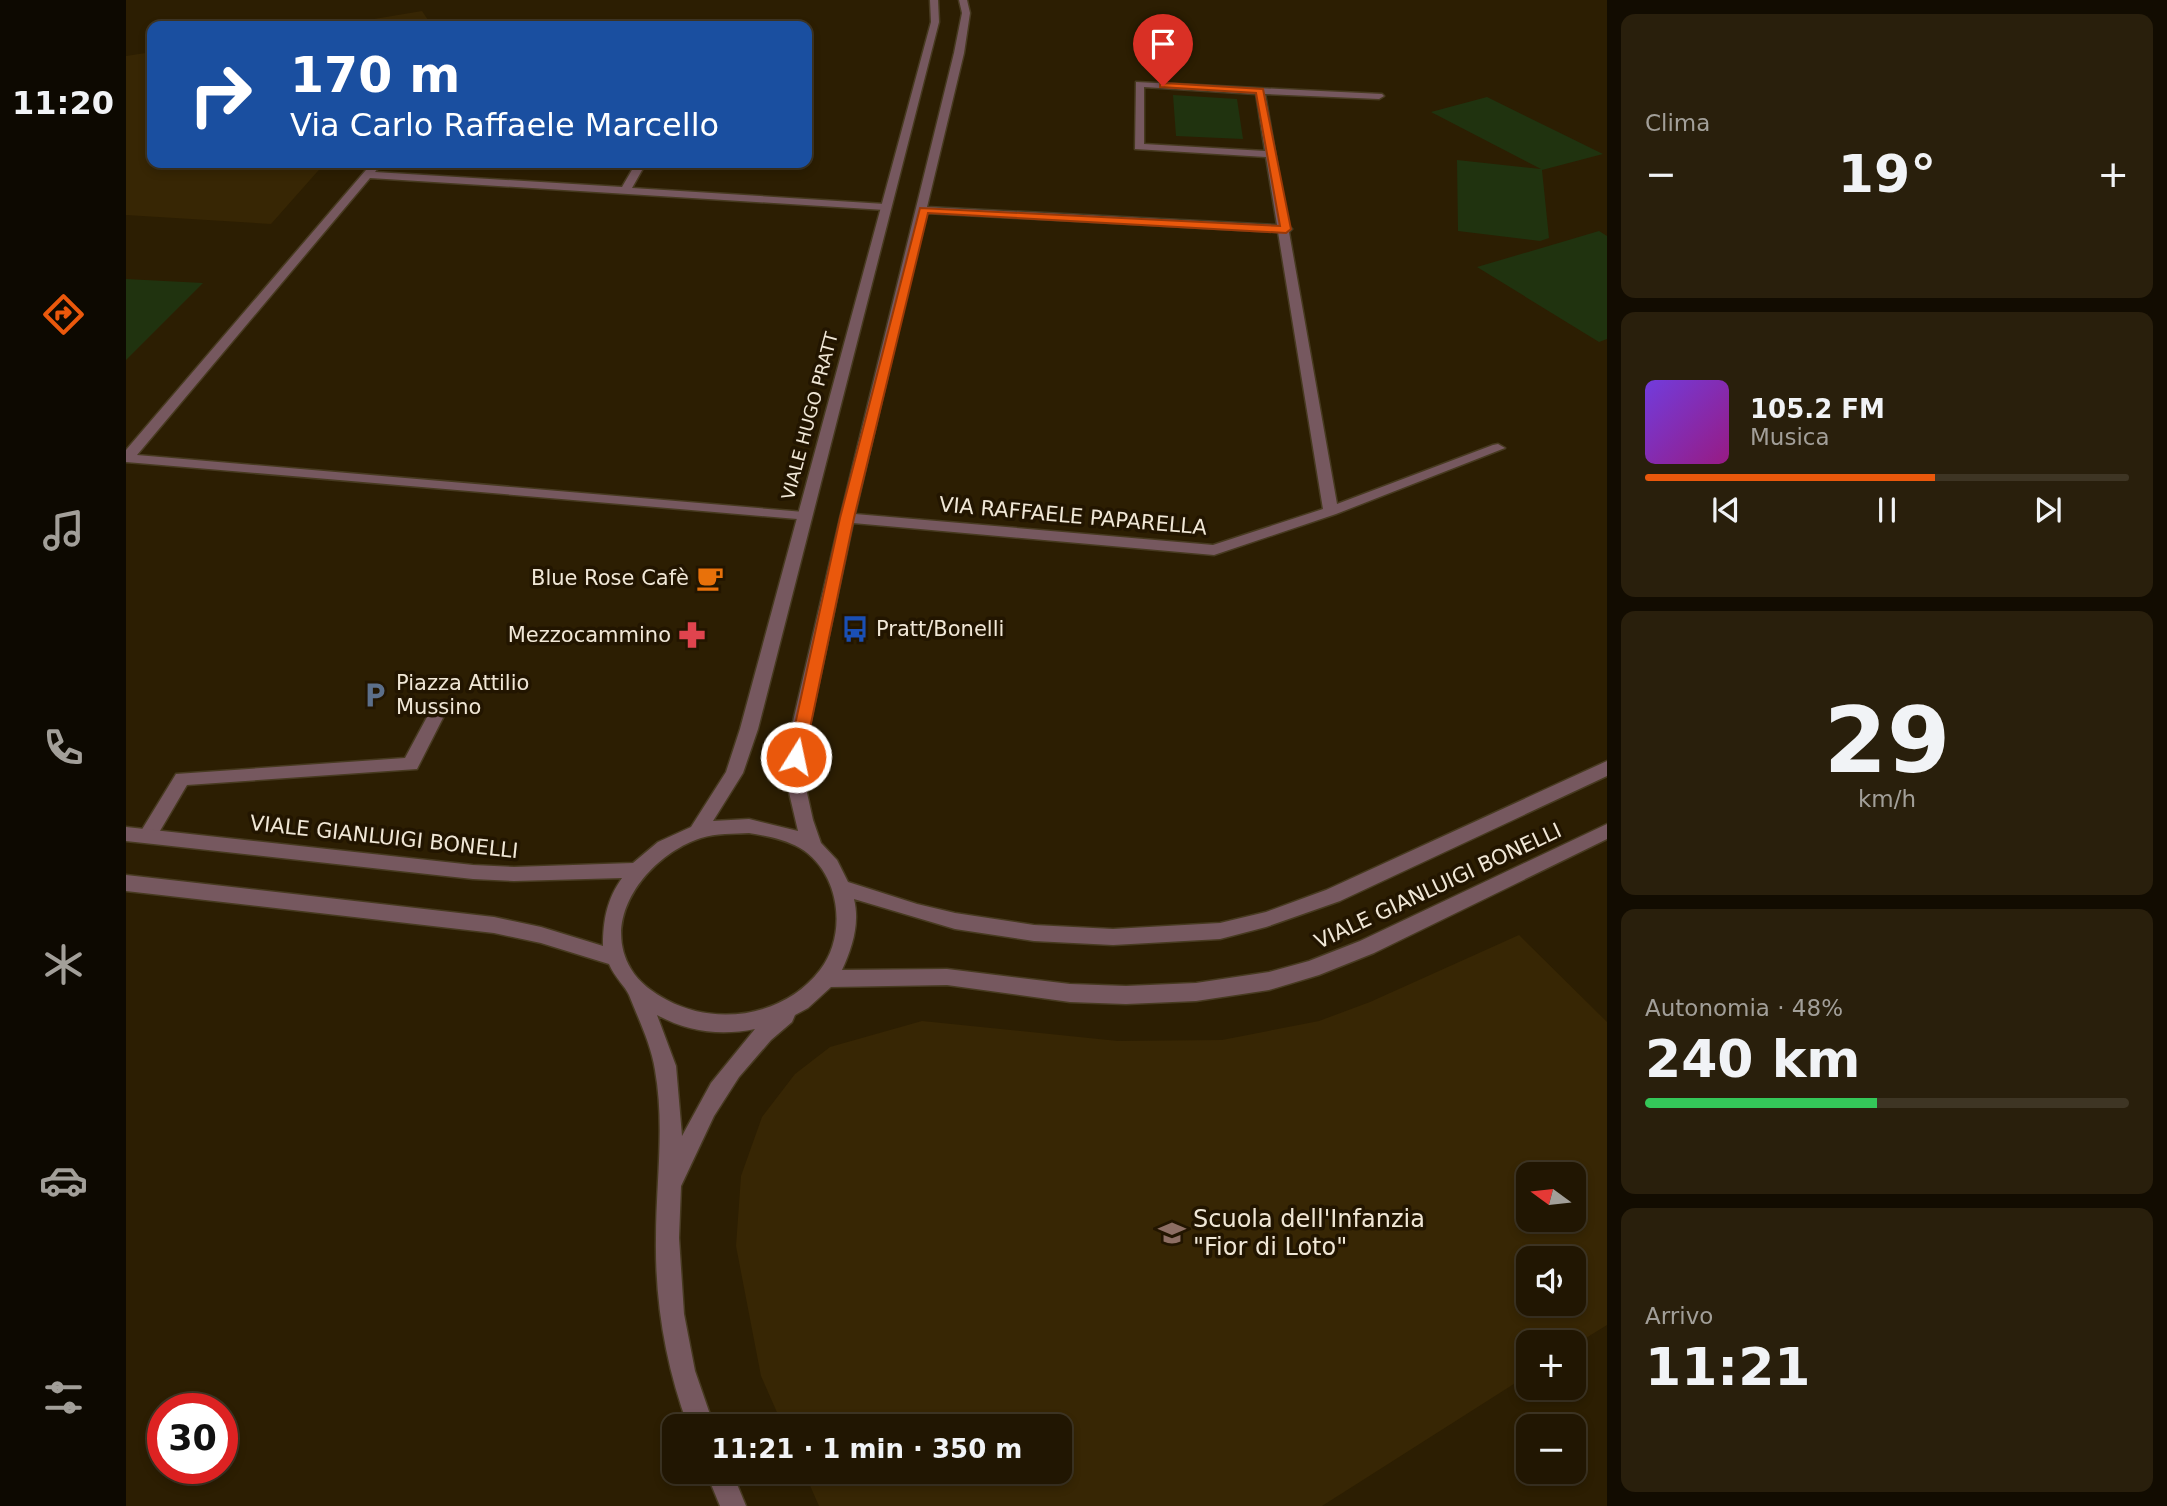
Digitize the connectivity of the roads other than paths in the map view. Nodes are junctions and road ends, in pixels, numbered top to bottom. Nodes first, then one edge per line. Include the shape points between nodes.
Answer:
1 (934, 0) edge
2 (963, 0) edge
3 (1260, 91) junction
4 (1379, 96) dead end
5 (1272, 154) junction
6 (373, 168) edge
7 (638, 168) edge
8 (367, 175) junction
9 (625, 191) junction
10 (885, 207) junction
11 (923, 210) junction
12 (1286, 229) junction
13 (1498, 447) dead end
14 (1331, 511) junction
15 (804, 517) junction
16 (847, 518) junction
17 (440, 708) dead end
18 (1607, 768) edge
19 (1607, 831) edge
20 (697, 832) junction
21 (126, 834) edge
22 (147, 836) junction
23 (813, 847) junction
24 (639, 870) junction
25 (126, 883) edge
26 (842, 887) junction
27 (615, 958) junction
28 (826, 979) junction
29 (636, 994) junction
30 (801, 1003) junction
31 (670, 1188) junction
32 (697, 1414) edge
33 (724, 1484) edge
34 (733, 1506) edge

1 - 10 street, VIALE HUGO PRATT via 934,22
2 - 11 street via 964,31
3 - 4 street
3 - 5 street
3 - 5 street via 1139,84 1139,147
5 - 12 street
6 - 8 street
7 - 9 street
8 - 9 street
8 - 15 street via 127,458
9 - 10 street
10 - 15 street, VIALE HUGO PRATT
11 - 12 street
11 - 16 street
12 - 14 street
13 - 14 street, VIA RAFFAELE PAPARELLA
14 - 16 street, VIA RAFFAELE PAPARELLA via 1214,550
15 - 20 street, VIALE HUGO PRATT via 742,751 724,791
16 - 23 street via 794,771 798,805
17 - 22 street via 411,764 182,779
18 - 26 street, VIALE GIANLUIGI BONELLI via 1350,889 1217,931 1107,939 1056,934 932,917
19 - 28 street, VIALE GIANLUIGI BONELLI via 1367,947 1269,981 1196,992 1126,995 1070,993 947,977
20 - 23 street via 749,826
20 - 24 street via 663,850
21 - 22 street, VIALE GIANLUIGI BONELLI
22 - 24 street, VIALE GIANLUIGI BONELLI via 473,872
23 - 26 street
24 - 27 street via 615,912
25 - 27 street via 494,925
26 - 28 street via 848,913 846,936
27 - 29 street
28 - 30 street
29 - 30 street via 678,1016 720,1023 760,1019
29 - 31 street via 654,1025 667,1070 673,1126
30 - 31 street via 730,1069 706,1108
31 - 32 street via 671,1310
33 - 34 street

